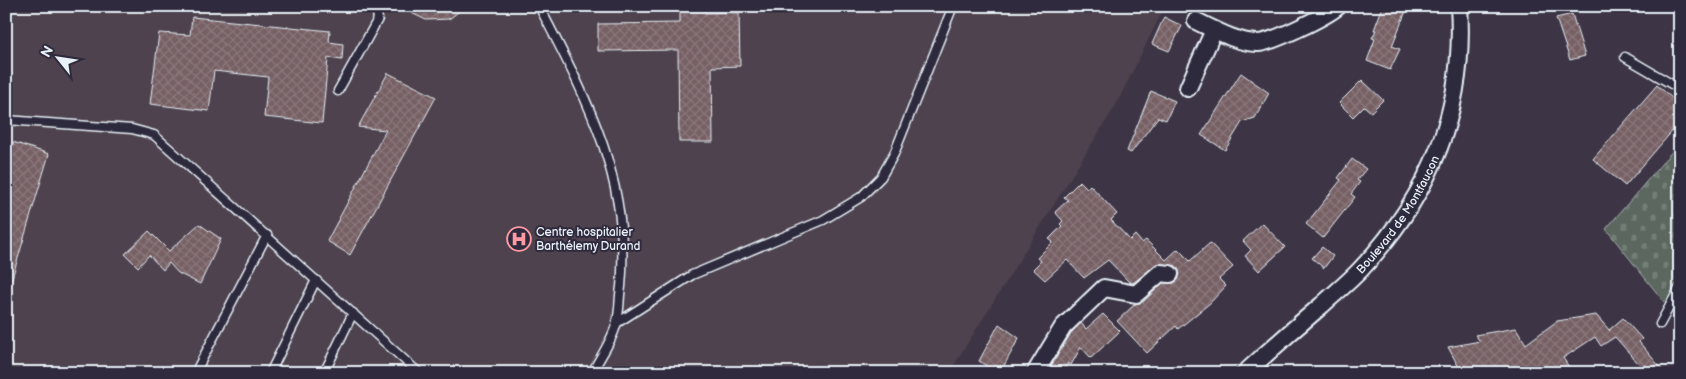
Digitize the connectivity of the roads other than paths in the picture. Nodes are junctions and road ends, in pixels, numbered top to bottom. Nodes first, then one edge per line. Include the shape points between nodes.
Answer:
1 (376, 6) edge
2 (539, 6) edge
3 (953, 6) edge
4 (1338, 6) edge
5 (1459, 6) edge
6 (1196, 21) dead end
7 (1214, 30) junction
8 (1625, 57) dead end
9 (1188, 88) dead end
10 (1680, 89) edge
11 (338, 90) dead end
12 (6, 120) edge
13 (267, 236) junction
14 (1170, 274) dead end
15 (316, 280) junction
16 (1680, 286) edge
17 (353, 313) junction
18 (617, 323) junction
19 (1660, 324) dead end
20 (195, 373) edge
21 (270, 373) edge
22 (324, 373) edge
23 (418, 373) edge
24 (592, 373) edge
25 (1035, 373) edge
26 (1245, 373) edge

1 - 11 lane via 378,19
2 - 18 lane via 599,132 615,181 623,259
3 - 18 lane via 894,154 881,177 861,197 822,220 692,275
4 - 7 street via 1324,17 1258,43
5 - 26 street, Boulevard de Montfaucon via 1458,82 1449,123 1432,168 1412,205 1360,271
6 - 7 street
7 - 9 street
8 - 10 lane
12 - 13 lane via 132,129 154,135
13 - 15 lane
13 - 20 lane
14 - 25 street via 1160,273 1136,294 1104,288 1063,327
15 - 17 lane
15 - 21 lane
16 - 19 lane
17 - 22 lane
17 - 23 lane
18 - 24 lane

